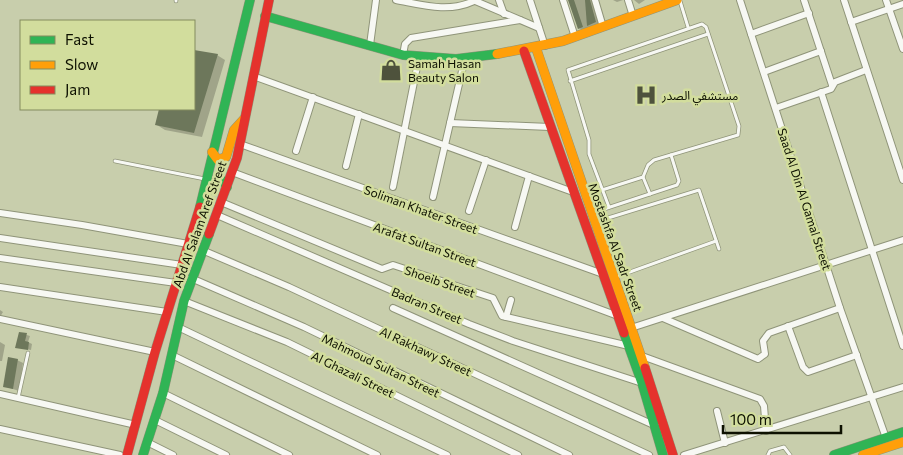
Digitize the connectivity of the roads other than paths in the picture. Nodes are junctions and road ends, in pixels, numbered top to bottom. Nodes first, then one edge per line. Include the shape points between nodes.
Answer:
1 (250, 0) edge
2 (269, 0) edge
3 (376, 0) edge
4 (396, 0) edge
5 (474, 0) edge
6 (499, 0) edge
7 (530, 0) edge
8 (562, 0) edge
9 (595, 0) edge
10 (628, 0) edge
11 (678, 0) edge
12 (740, 0) edge
13 (804, 0) edge
14 (844, 0) edge
15 (886, 0) edge
16 (664, 2) edge
17 (903, 4) edge
18 (889, 8) junction
19 (808, 13) junction
20 (504, 14) junction
21 (265, 16) junction
22 (633, 16) junction
23 (520, 20) junction
24 (851, 22) junction
25 (603, 27) junction
26 (539, 28) junction
27 (688, 28) junction
28 (708, 34) junction
29 (751, 34) junction
30 (575, 37) junction
31 (370, 46) junction
32 (540, 47) junction
33 (903, 49) edge
34 (524, 50) junction
35 (820, 51) junction
36 (403, 55) junction
37 (419, 57) junction
38 (465, 58) junction
39 (866, 70) junction
40 (764, 72) junction
41 (253, 76) junction
42 (570, 81) junction
43 (832, 85) junction
44 (821, 92) junction
45 (313, 98) junction
46 (776, 108) junction
47 (359, 114) junction
48 (244, 119) junction
49 (450, 123) junction
50 (550, 128) junction
51 (404, 130) junction
52 (240, 144) junction
53 (445, 145) junction
54 (296, 151) dead end
55 (212, 152) junction
56 (671, 155) junction
57 (486, 160) junction
58 (115, 161) dead end
59 (346, 166) dead end
60 (232, 172) junction
61 (529, 176) junction
62 (642, 177) junction
63 (903, 178) edge
64 (206, 179) junction
65 (227, 187) junction
66 (393, 187) dead end
67 (602, 190) junction
68 (573, 192) junction
69 (650, 194) junction
70 (433, 197) dead end
71 (221, 202) junction
72 (201, 203) junction
73 (609, 207) junction
74 (469, 211) dead end
75 (0, 213) edge
76 (217, 215) junction
77 (592, 218) junction
78 (515, 227) dead end
79 (0, 238) edge
80 (903, 240) edge
81 (716, 241) junction
82 (188, 244) junction
83 (202, 250) junction
84 (719, 250) dead end
85 (872, 250) junction
86 (0, 258) edge
87 (182, 265) junction
88 (826, 265) junction
89 (603, 274) junction
90 (191, 278) junction
91 (614, 278) junction
92 (176, 283) junction
93 (0, 287) edge
94 (184, 300) junction
95 (510, 300) dead end
96 (393, 308) dead end
97 (840, 308) junction
98 (167, 312) junction
99 (618, 316) junction
100 (506, 317) junction
101 (664, 318) junction
102 (0, 319) edge
103 (788, 326) junction
104 (178, 327) junction
105 (632, 328) junction
106 (629, 346) junction
107 (903, 346) edge
108 (155, 352) junction
109 (28, 353) dead end
110 (172, 355) junction
111 (857, 355) junction
112 (642, 356) junction
113 (642, 383) junction
114 (903, 387) edge
115 (163, 393) junction
116 (0, 394) edge
117 (872, 398) junction
118 (18, 399) junction
119 (717, 411) dead end
120 (155, 420) junction
121 (136, 425) junction
122 (656, 426) junction
123 (0, 429) edge
124 (766, 431) junction
125 (903, 432) edge
126 (886, 438) junction
127 (148, 442) junction
128 (903, 442) edge
129 (725, 443) junction
130 (120, 455) edge
131 (127, 455) edge
132 (143, 455) edge
133 (173, 455) edge
134 (226, 455) edge
135 (289, 455) edge
136 (377, 455) edge
137 (447, 455) edge
138 (518, 455) edge
139 (569, 455) edge
140 (649, 455) edge
141 (663, 455) edge
142 (673, 455) edge
143 (684, 455) edge
144 (768, 455) edge
145 (790, 455) edge
146 (834, 455) edge
147 (863, 455) edge

1 - 55 main road, Abd Al Salam Aref Street
2 - 21 main road, Abd Al Salam Aref Street
3 - 31 street
4 - 5 street via 452,8
5 - 20 street
6 - 20 street
7 - 26 street
8 - 30 street
9 - 25 street
10 - 22 street
11 - 16 main road
11 - 27 lane
12 - 29 street, Saad Al Din Al Gamal Street
13 - 19 street
14 - 24 street
15 - 18 street
16 - 22 main road
17 - 18 street
18 - 24 street
18 - 33 street
19 - 29 street
19 - 35 street
20 - 23 street
21 - 31 main road
21 - 41 main road, Abd Al Salam Aref Street
22 - 25 main road
23 - 26 street
23 - 36 street via 411,38 405,44
24 - 39 street
25 - 30 main road
26 - 32 street
27 - 28 lane via 702,24
27 - 42 lane via 572,67 568,72
28 - 42 lane
28 - 56 lane via 739,131 735,137
29 - 40 street, Saad Al Din Al Gamal Street
30 - 32 main road
31 - 36 main road
32 - 34 main road
32 - 77 main road, Mostashfa Al Sadr Street
34 - 38 main road
34 - 50 main road, Mostashfa Al Sadr Street
35 - 40 street
35 - 43 street
36 - 37 main road
37 - 38 main road
37 - 51 street
38 - 49 street
39 - 43 street
39 - 63 street
40 - 46 street, Saad Al Din Al Gamal Street
41 - 45 street
41 - 48 main road, Abd Al Salam Aref Street
42 - 67 lane
43 - 44 street
44 - 46 street
44 - 85 street
45 - 47 street
45 - 54 street
46 - 88 street, Saad Al Din Al Gamal Street
47 - 51 street
47 - 59 street
48 - 52 main road, Abd Al Salam Aref Street
48 - 55 main road via 234,130 226,157 218,160
49 - 50 street
49 - 53 street
50 - 68 main road, Mostashfa Al Sadr Street
51 - 53 street
51 - 66 street
52 - 60 main road, Abd Al Salam Aref Street
52 - 89 street, Soliman Khater Street
53 - 57 street
53 - 70 street
55 - 64 main road, Abd Al Salam Aref Street
56 - 62 lane via 651,162
56 - 69 lane via 678,184
57 - 61 street
57 - 74 street
58 - 64 lane
60 - 65 main road, Abd Al Salam Aref Street
60 - 99 street, Arafat Sultan Street
61 - 68 street
61 - 78 street
62 - 67 lane
62 - 69 lane
64 - 72 main road, Abd Al Salam Aref Street
65 - 71 main road, Abd Al Salam Aref Street
65 - 72 main road via 223,181 216,181
67 - 73 lane
68 - 89 main road, Mostashfa Al Sadr Street
69 - 73 lane
71 - 76 main road, Abd Al Salam Aref Street
71 - 100 street, Shoeib Street via 382,269 393,265 493,298 501,315
72 - 82 main road, Abd Al Salam Aref Street
73 - 77 lane
75 - 82 street
76 - 83 main road, Abd Al Salam Aref Street
76 - 113 street, Badran Street via 496,334
77 - 81 lane via 699,190
77 - 91 main road, Mostashfa Al Sadr Street
79 - 87 street
80 - 85 street
81 - 84 lane
81 - 91 lane
82 - 87 main road, Abd Al Salam Aref Street
83 - 90 main road, Abd Al Salam Aref Street
83 - 140 street, Al Rakhawy Street via 298,291
85 - 88 street
85 - 107 street
86 - 92 street
87 - 92 main road, Abd Al Salam Aref Street
88 - 97 street, Saad Al Din Al Gamal Street
88 - 101 street
89 - 99 main road, Mostashfa Al Sadr Street
90 - 94 main road, Abd Al Salam Aref Street
90 - 139 street, Mahmoud Sultan Street via 304,327
91 - 105 main road, Mostashfa Al Sadr Street
92 - 98 main road, Abd Al Salam Aref Street
93 - 98 street
94 - 104 main road, Abd Al Salam Aref Street
94 - 138 street, Al Ghazali Street via 287,342
95 - 100 street
96 - 122 street
97 - 103 street
97 - 111 street, Saad Al Din Al Gamal Street
98 - 108 main road, Abd Al Salam Aref Street
99 - 106 main road, Mostashfa Al Sadr Street
100 - 106 street
101 - 103 street via 758,359 765,354 764,338
101 - 105 street
102 - 108 street
103 - 111 street via 803,367 808,372
104 - 110 main road, Abd Al Salam Aref Street
104 - 137 street
105 - 112 main road, Mostashfa Al Sadr Street
106 - 113 main road, Mostashfa Al Sadr Street
108 - 121 main road, Abd Al Salam Aref Street
109 - 118 lane
110 - 115 main road, Abd Al Salam Aref Street
110 - 136 street
111 - 117 street, Saad Al Din Al Gamal Street
112 - 124 street via 760,399 764,406
112 - 142 main road, Mostashfa Al Sadr Street
113 - 122 main road, Mostashfa Al Sadr Street
114 - 117 street
115 - 120 main road, Abd Al Salam Aref Street
115 - 135 street
116 - 118 street
117 - 124 street
117 - 126 street, Saad Al Din Al Gamal Street
118 - 121 street
119 - 129 street
120 - 127 main road, Abd Al Salam Aref Street
120 - 134 street
121 - 131 main road, Abd Al Salam Aref Street
122 - 141 main road, Mostashfa Al Sadr Street
123 - 130 street
124 - 129 street
125 - 126 main road
126 - 146 main road
127 - 132 main road, Abd Al Salam Aref Street
127 - 133 street
128 - 147 main road
129 - 143 street
144 - 145 lane via 770,451 784,447

